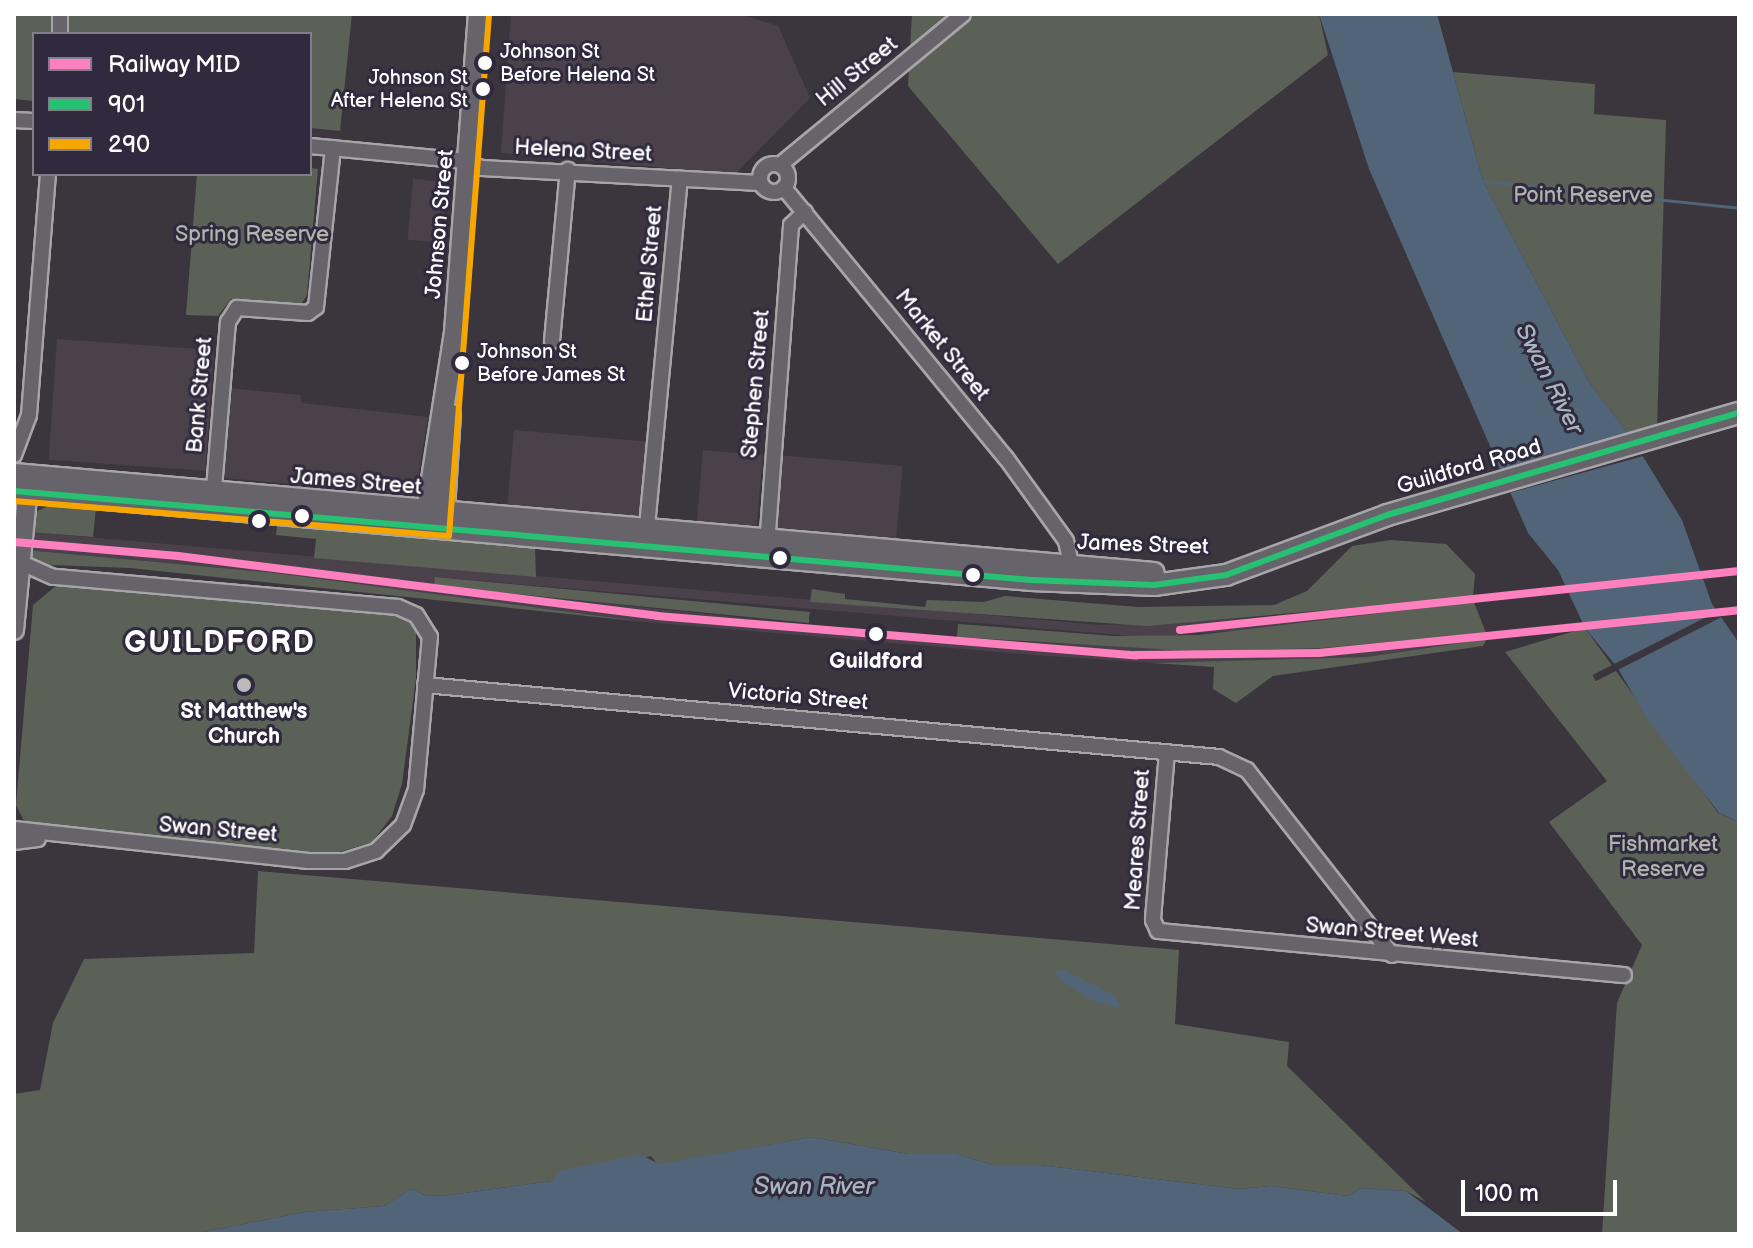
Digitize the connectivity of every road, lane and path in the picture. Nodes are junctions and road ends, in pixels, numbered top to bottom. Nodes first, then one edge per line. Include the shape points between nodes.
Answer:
1 (479, 14) edge
2 (963, 14) edge
3 (312, 146) edge
4 (333, 148) junction
5 (469, 161) junction
6 (780, 165) junction
7 (568, 170) junction
8 (48, 176) edge
9 (680, 179) junction
10 (760, 183) junction
11 (784, 188) junction
12 (805, 212) junction
13 (552, 341) dead end
14 (1735, 414) edge
15 (14, 455) edge
16 (21, 483) edge
17 (213, 502) junction
18 (434, 521) junction
19 (646, 537) junction
20 (766, 540) junction
21 (783, 556) junction
22 (943, 556) junction
23 (21, 563) junction
24 (1261, 564) joint
25 (1069, 574) junction
26 (53, 577) junction
27 (1009, 578) junction
28 (18, 590) junction
29 (14, 630) edge
30 (425, 685) junction
31 (1167, 752) junction
32 (14, 829) edge
33 (55, 837) junction
34 (14, 842) edge
35 (1158, 931) joint
36 (1392, 955) junction
37 (1624, 975) dead end

1 - 5 highway, Johnson Street
2 - 6 street, Hill Street
3 - 4 street, Helena Street
4 - 5 street, Helena Street
4 - 17 street, Bank Street via 316,307 308,313 237,308 228,322
5 - 7 street, Helena Street via 482,168
5 - 18 highway, Johnson Street via 449,389 451,441
6 - 10 street via 764,168
6 - 11 street via 788,178
7 - 9 street, Helena Street
7 - 13 street
8 - 15 street via 27,428
9 - 10 street, Helena Street
9 - 19 street, Ethel Street
10 - 11 street via 774,193
11 - 12 street, Market Street
12 - 20 street, Stephen Street via 791,225
12 - 25 street, Market Street via 1006,458 1060,536
14 - 24 highway, Guildford Road via 1387,515
16 - 17 highway, James Street
16 - 23 main road
17 - 18 highway, James Street
18 - 19 highway, James Street
19 - 20 highway, James Street
19 - 21 highway, James Street
20 - 21 street via 769,549
20 - 22 highway, James Street
21 - 27 highway, James Street
22 - 25 highway, James Street
22 - 27 highway via 1000,565
23 - 26 street
23 - 28 main road
24 - 25 highway, James Street via 1195,573
25 - 27 highway, James Street
26 - 28 street
26 - 30 street via 398,607 416,615 428,632
28 - 29 main road
30 - 31 street, Victoria Street
30 - 33 street, Swan Street via 411,807 397,832 376,851 327,862
31 - 35 street, Meares Street via 1153,920
31 - 36 street via 1219,757 1247,770
32 - 33 street, Swan Street
33 - 34 street, Swan Street
35 - 36 street, Swan Street West
36 - 37 street, Swan Street West

